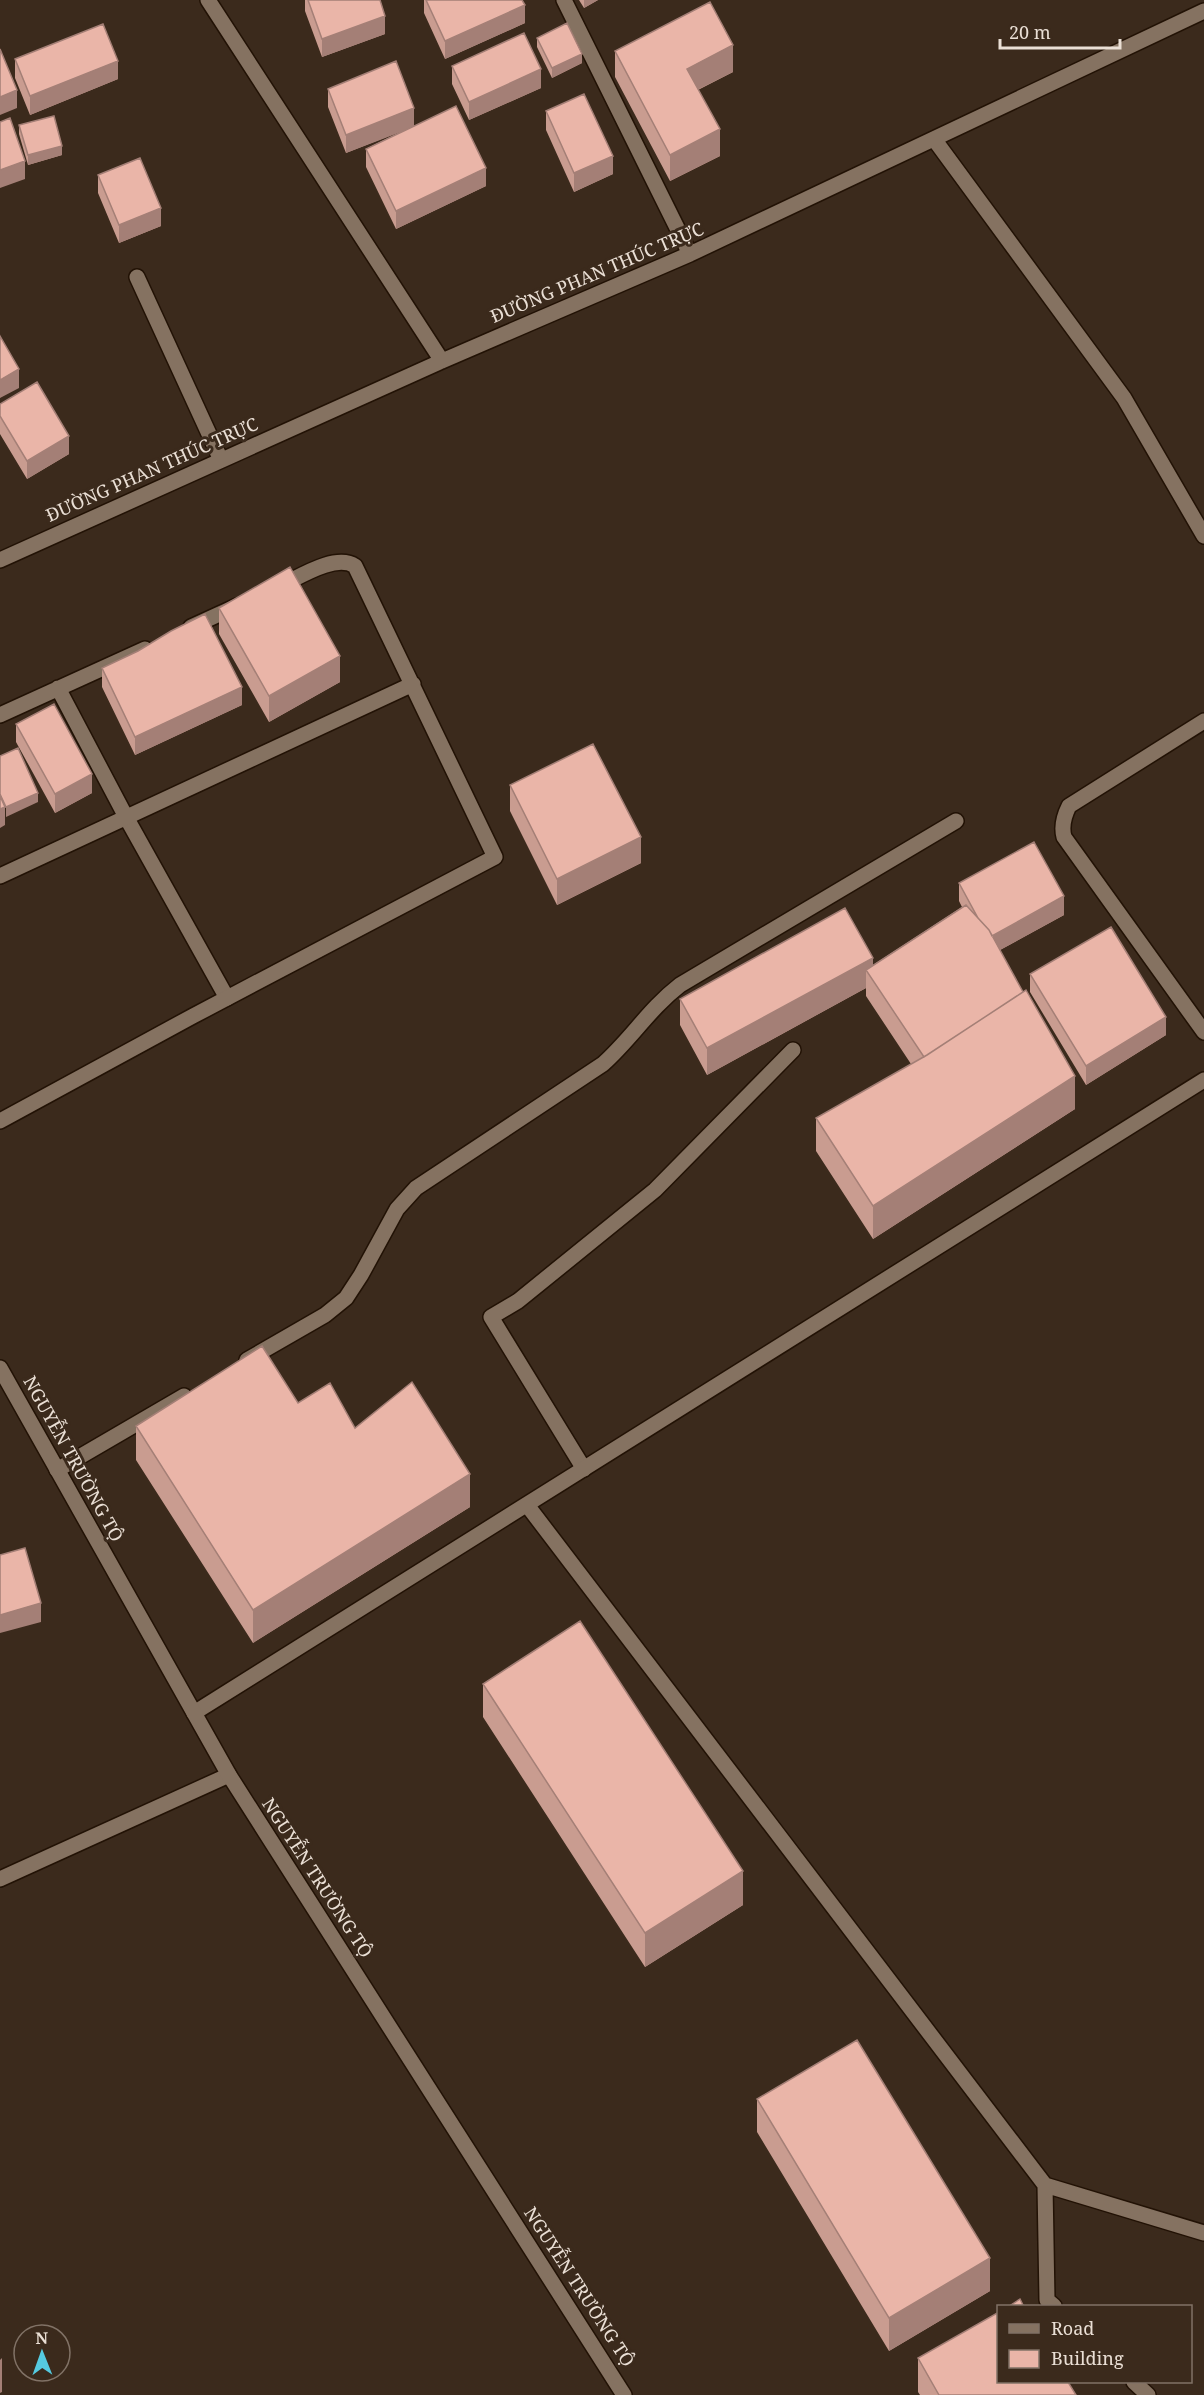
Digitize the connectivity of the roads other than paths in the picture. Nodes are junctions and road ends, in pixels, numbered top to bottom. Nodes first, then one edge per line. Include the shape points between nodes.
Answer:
1 (208, 0) edge
2 (564, 0) edge
3 (1204, 11) edge
4 (934, 140) junction
5 (690, 254) junction
6 (137, 277) dead end
7 (442, 361) junction
8 (221, 460) junction
9 (1204, 536) edge
10 (0, 560) edge
11 (178, 633) edge
12 (156, 643) edge
13 (412, 684) junction
14 (58, 688) junction
15 (0, 715) edge
16 (1204, 722) edge
17 (126, 817) junction
18 (956, 821) dead end
19 (0, 876) edge
20 (227, 998) junction
21 (1204, 1032) edge
22 (793, 1050) dead end
23 (1204, 1080) edge
24 (0, 1121) edge
25 (0, 1368) edge
26 (232, 1369) edge
27 (201, 1386) edge
28 (584, 1469) junction
29 (57, 1470) junction
30 (527, 1505) junction
31 (194, 1713) junction
32 (229, 1775) junction
33 (0, 1879) edge
34 (1045, 2185) junction
35 (1204, 2233) edge
36 (1052, 2305) edge
37 (1135, 2383) edge
38 (624, 2395) edge
39 (1148, 2395) edge

1 - 7 street
2 - 5 street
3 - 4 street, ĐƯỜNG PHAN THÚC TRỰC
4 - 5 street, ĐƯỜNG PHAN THÚC TRỰC
4 - 9 street via 1124,398
5 - 7 street, ĐƯỜNG PHAN THÚC TRỰC
6 - 8 street
7 - 8 street, ĐƯỜNG PHAN THÚC TRỰC
8 - 10 street, ĐƯỜNG PHAN THÚC TRỰC
11 - 13 street via 329,564 348,561 355,566
12 - 14 street
13 - 17 street
13 - 20 street via 495,857
14 - 15 street
14 - 17 street
16 - 21 street via 1070,806 1062,830
17 - 19 street
17 - 20 street
18 - 26 street via 680,985 654,1007 603,1064 416,1188 397,1209 346,1298 325,1315
20 - 24 street
22 - 28 street via 655,1190 518,1301 491,1317
23 - 28 street
25 - 29 street, NGUYỄN TRƯỜNG TỘ
27 - 29 street
28 - 30 street
29 - 31 street, NGUYỄN TRƯỜNG TỘ
30 - 31 street
30 - 34 street
31 - 32 street, NGUYỄN TRƯỜNG TỘ
32 - 33 street
32 - 38 street, NGUYỄN TRƯỜNG TỘ
34 - 35 street
34 - 36 street via 1047,2300
37 - 39 street

